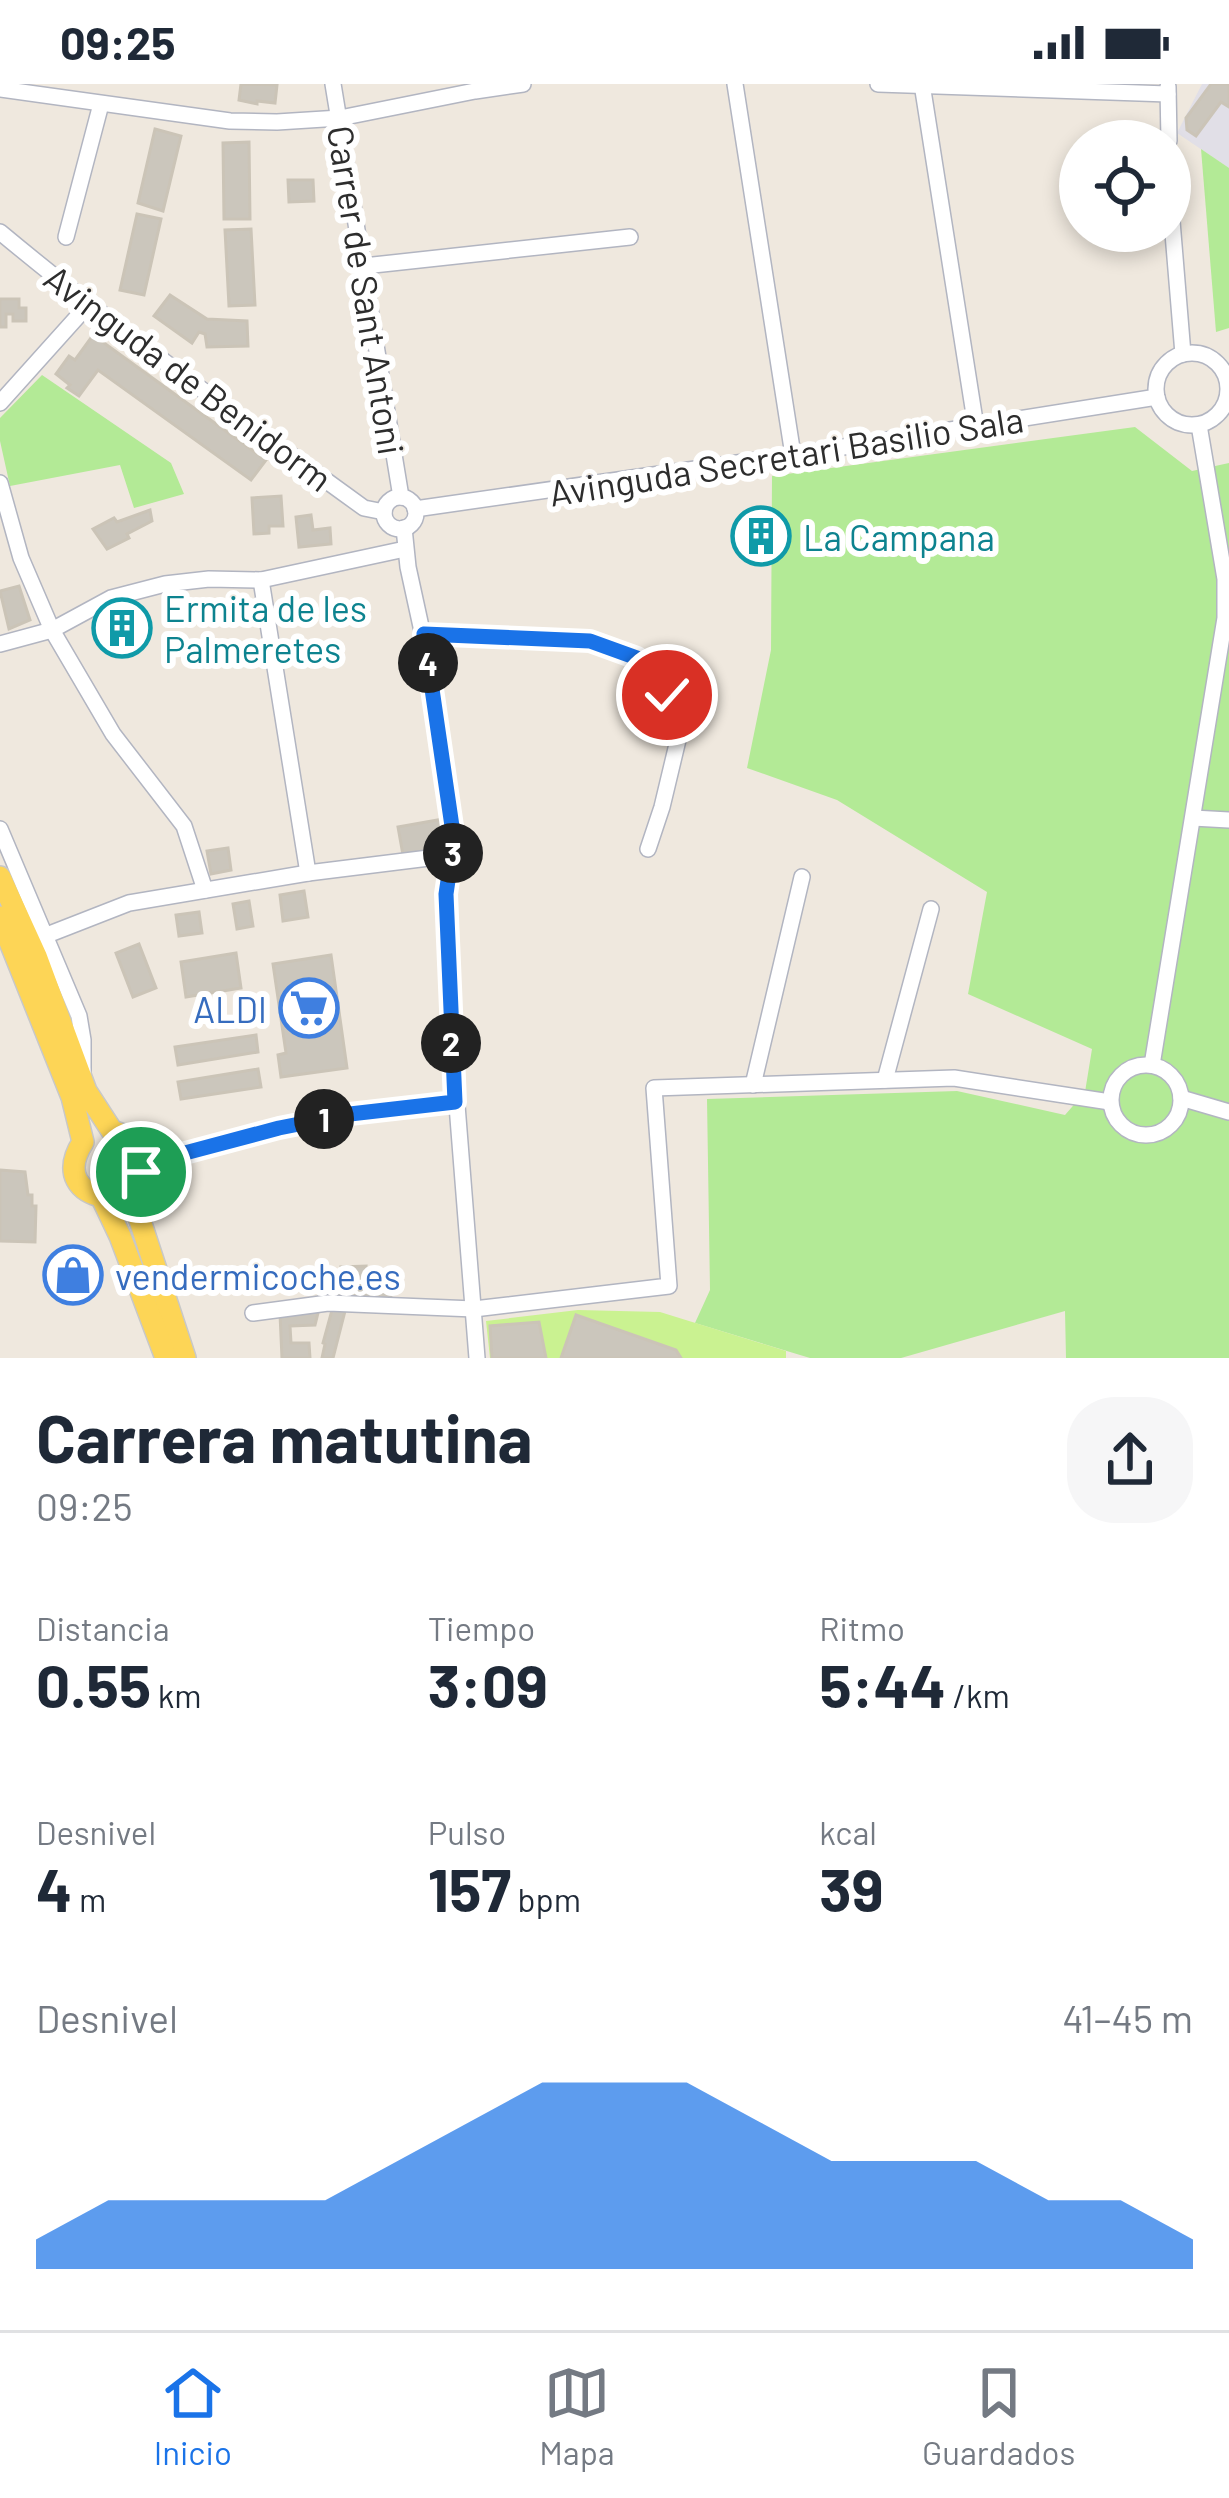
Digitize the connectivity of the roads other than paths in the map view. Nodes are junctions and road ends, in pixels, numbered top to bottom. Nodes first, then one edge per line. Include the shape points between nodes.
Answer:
1 (333, 84) edge
2 (523, 84) edge
3 (735, 84) edge
4 (878, 84) edge
5 (921, 85) edge
6 (475, 87) edge
7 (0, 89) edge
8 (1168, 89) edge
9 (101, 104) junction
10 (340, 118) junction
11 (1169, 120) edge
12 (0, 232) edge
13 (66, 237) dead end
14 (630, 237) dead end
15 (1175, 252) edge
16 (364, 266) junction
17 (88, 305) junction
18 (1183, 354) junction
19 (1229, 394) edge
20 (1157, 397) junction
21 (0, 403) edge
22 (1199, 425) junction
23 (976, 427) junction
24 (793, 455) junction
25 (0, 483) edge
26 (400, 497) junction
27 (415, 509) junction
28 (384, 512) junction
29 (404, 528) junction
30 (405, 549) junction
31 (261, 580) junction
32 (1227, 618) edge
33 (52, 630) junction
34 (424, 634) junction
35 (0, 644) edge
36 (1193, 818) junction
37 (1229, 820) edge
38 (0, 829) edge
39 (648, 849) dead end
40 (453, 855) junction
41 (308, 873) junction
42 (0, 877) edge
43 (802, 877) dead end
44 (205, 890) junction
45 (932, 909) dead end
46 (0, 917) edge
47 (47, 934) junction
48 (1153, 1065) junction
49 (885, 1080) junction
50 (83, 1081) junction
51 (753, 1085) junction
52 (1181, 1098) junction
53 (455, 1102) junction
54 (1111, 1102) junction
55 (1229, 1112) edge
56 (112, 1131) junction
57 (83, 1142) junction
58 (137, 1148) junction
59 (185, 1153) junction
60 (136, 1180) junction
61 (102, 1198) junction
62 (474, 1309) junction
63 (253, 1313) dead end
64 (166, 1358) edge
65 (184, 1358) edge
66 (477, 1358) edge

1 - 10 street, Carrer de Sant Antoni
2 - 6 street
3 - 24 street
4 - 5 street
5 - 8 street
5 - 23 street
6 - 10 street
7 - 9 street
8 - 11 street
9 - 10 street via 230,121
9 - 13 street
10 - 16 street, Carrer de Sant Antoni
12 - 17 street, Avinguda de Benidorm
14 - 16 street
15 - 18 street
16 - 26 street, Carrer de Sant Antoni
17 - 21 street
17 - 28 street, Avinguda de Benidorm via 364,508
18 - 19 street via 1219,365
18 - 20 street via 1162,369
19 - 22 street via 1219,414
20 - 22 street via 1174,421
20 - 23 street, Avinguda Secretari Basilio Sala
22 - 32 street
23 - 24 street, Avinguda Secretari Basilio Sala
24 - 27 street, Avinguda Secretari Basilio Sala
25 - 33 street
26 - 27 street
26 - 28 street
27 - 29 street
28 - 29 street via 390,525
29 - 30 street
30 - 31 street
30 - 34 street
31 - 33 street via 165,584 111,598
31 - 41 street
32 - 36 street
33 - 35 street
33 - 44 street via 113,734 184,826
34 - 39 street via 590,641 637,658 667,695 678,740
34 - 40 street
36 - 37 street
36 - 48 street
38 - 47 street
40 - 41 street
40 - 53 street via 446,894
41 - 44 street
42 - 50 main road
43 - 51 street
44 - 47 street via 129,903
45 - 49 street
46 - 57 main road
47 - 50 street via 79,1016
48 - 52 street via 1172,1076
48 - 54 street via 1122,1074
49 - 51 street
49 - 54 street via 954,1078
50 - 56 main road
51 - 62 street via 654,1088 669,1286
52 - 54 street via 1168,1127 1148,1136 1127,1130
52 - 55 street
53 - 59 street via 350,1114
53 - 62 street
56 - 57 main road
56 - 58 main road
57 - 61 main road via 77,1179
58 - 59 street
58 - 60 main road
59 - 60 street
60 - 61 main road via 120,1196
60 - 65 main road
61 - 64 main road
62 - 63 street via 328,1303
62 - 66 street

